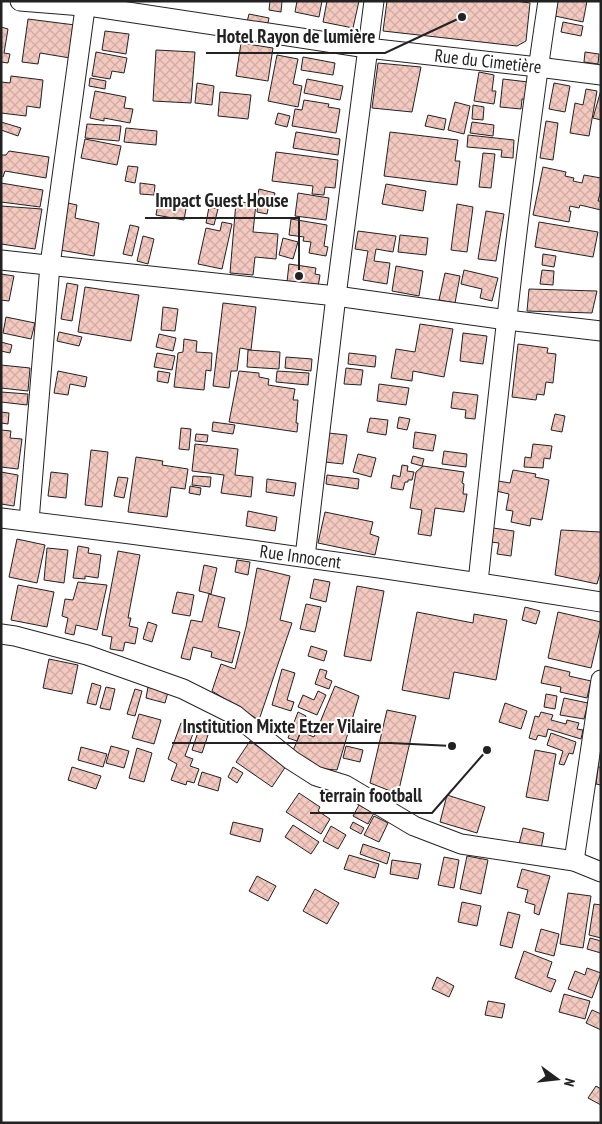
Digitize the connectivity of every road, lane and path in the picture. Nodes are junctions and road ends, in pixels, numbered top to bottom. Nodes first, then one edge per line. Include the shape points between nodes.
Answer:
1 (20, 1) edge
2 (374, 1) edge
3 (548, 1) edge
4 (86, 4) edge
5 (367, 48) junction
6 (538, 67) junction
7 (601, 75) edge
8 (1, 260) edge
9 (50, 265) junction
10 (336, 296) junction
11 (507, 320) junction
12 (601, 332) edge
13 (1, 518) edge
14 (29, 521) junction
15 (305, 557) junction
16 (478, 582) junction
17 (601, 602) edge
18 (1, 634) edge
19 (601, 680) edge
20 (574, 861) junction
21 (601, 872) edge

1 - 4 street, Rue du Cimetière
2 - 5 street
3 - 6 street
4 - 5 street, Rue du Cimetière
4 - 9 street
5 - 6 street, Rue du Cimetière
5 - 10 street
6 - 7 street, Rue du Cimetière
6 - 11 street
8 - 9 street
9 - 10 street
9 - 14 street
10 - 11 street
10 - 15 street
11 - 12 street
11 - 16 street
13 - 14 street, Rue Innocent
14 - 15 street, Rue Innocent
15 - 16 street, Rue Innocent
16 - 17 street, Rue Innocent
18 - 20 street via 87,655 183,689 235,715 316,776 345,785 414,826 461,844
19 - 20 street
20 - 21 street

